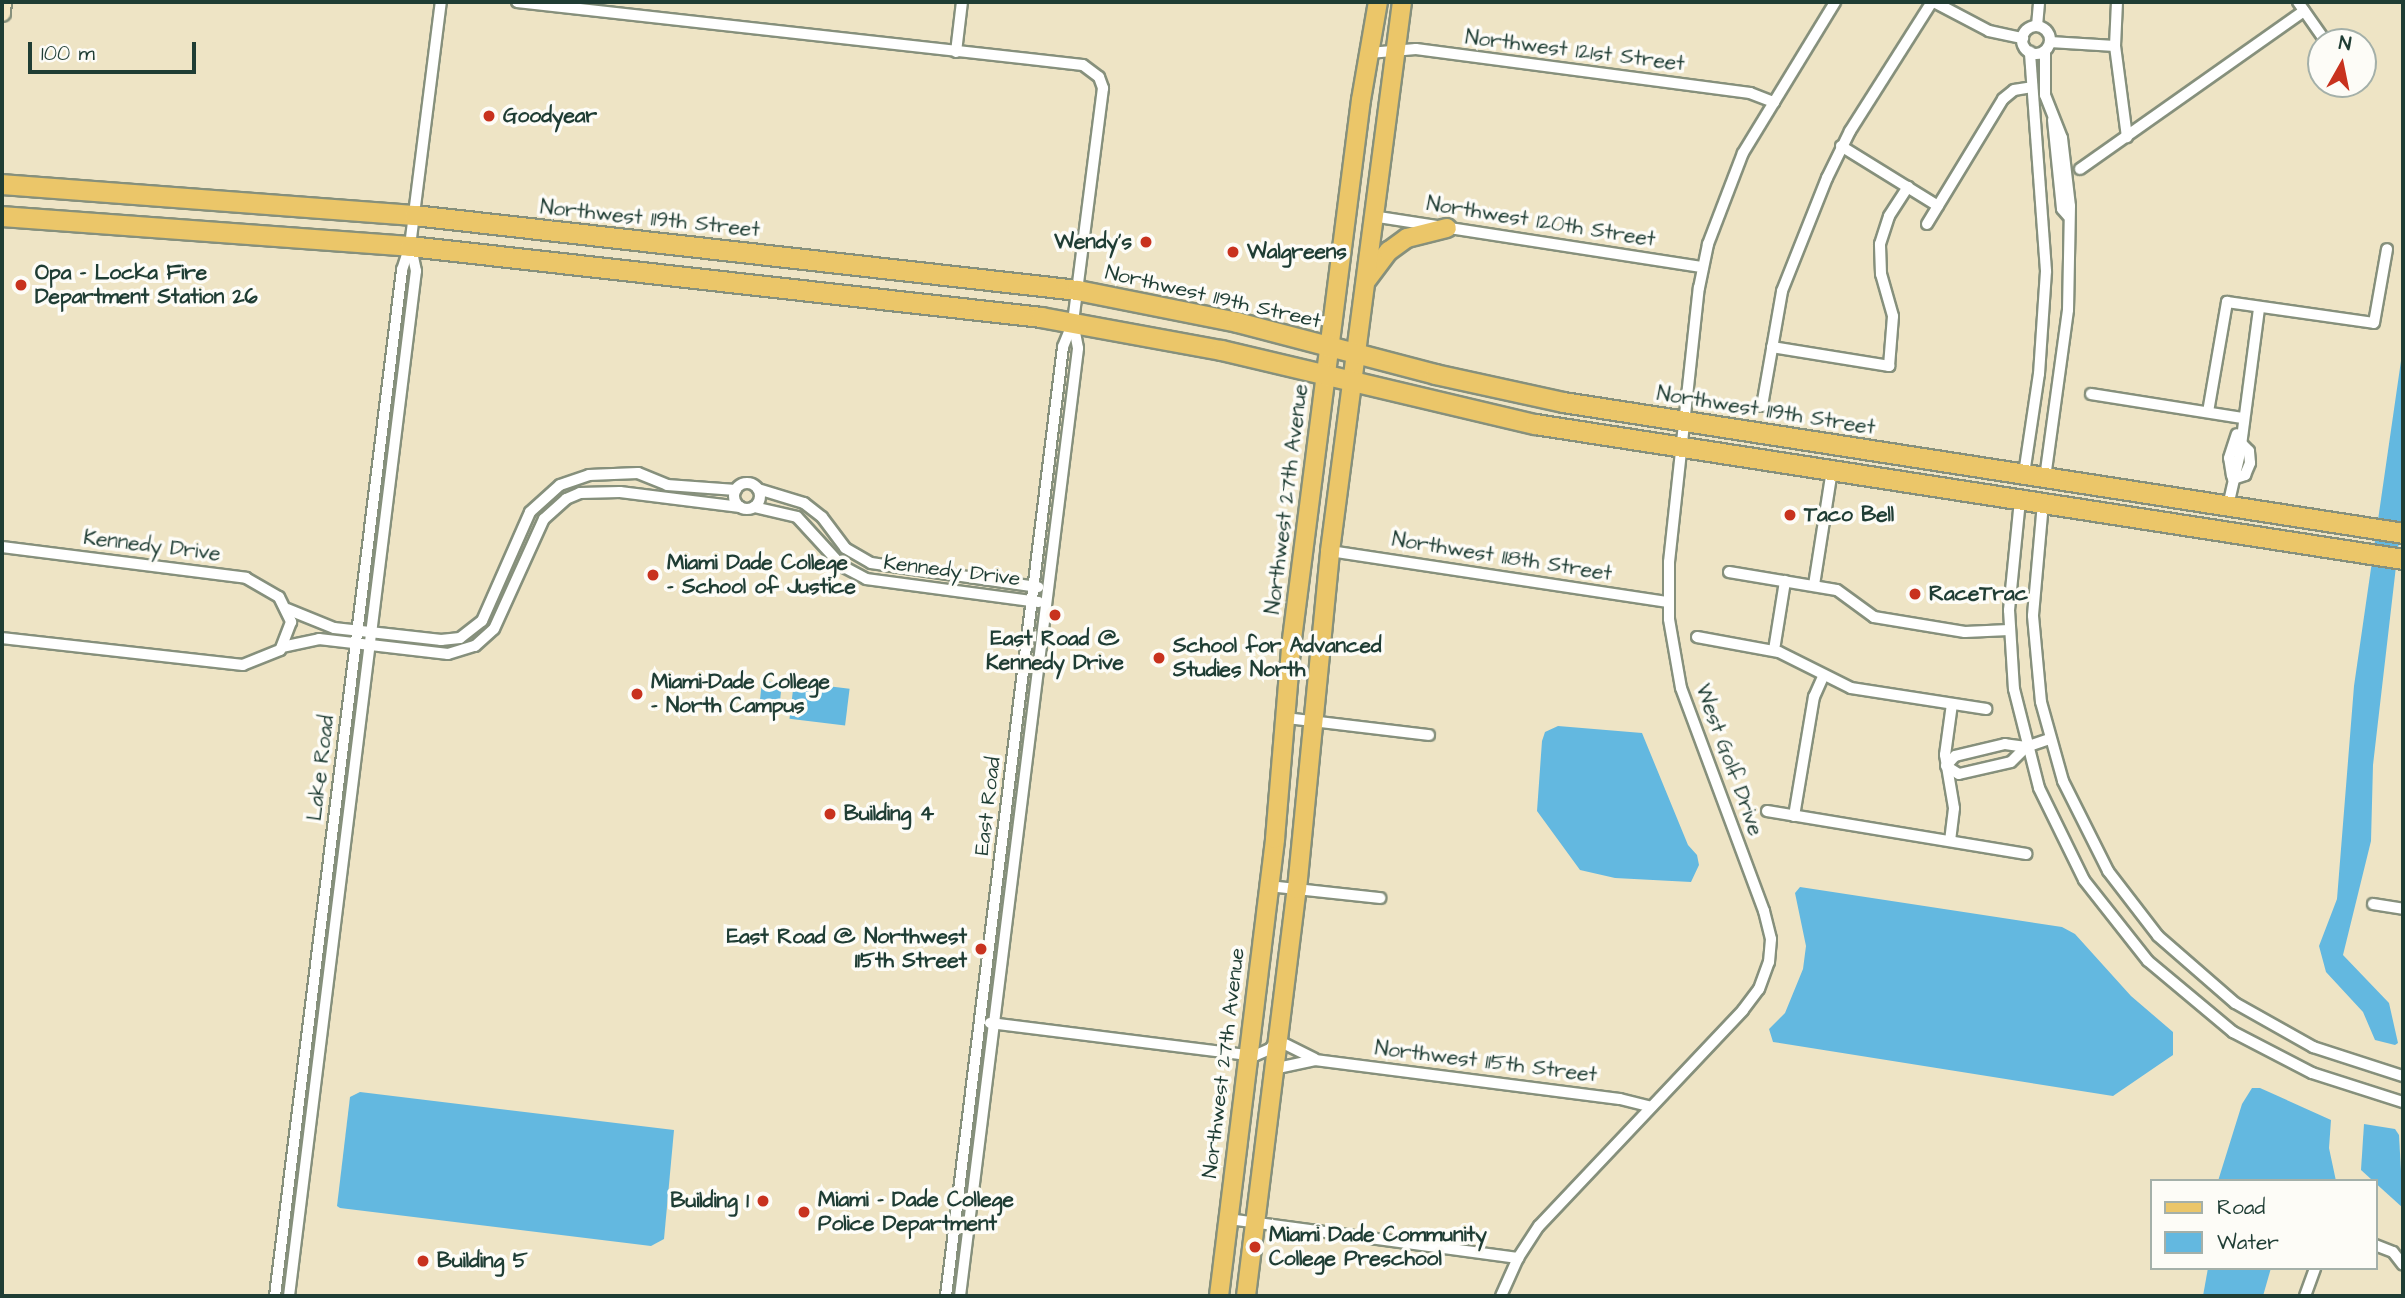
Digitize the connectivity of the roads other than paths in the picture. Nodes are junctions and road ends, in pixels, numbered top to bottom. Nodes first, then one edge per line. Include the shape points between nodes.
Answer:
1 (3, 2) edge
2 (441, 2) edge
3 (517, 2) edge
4 (962, 2) edge
5 (1378, 2) edge
6 (1402, 2) edge
7 (1835, 2) edge
8 (1933, 2) edge
9 (2039, 2) edge
10 (2117, 2) edge
11 (2301, 6) edge
12 (2, 13) edge
13 (2037, 26) junction
14 (2316, 28) edge
15 (2022, 38) junction
16 (2115, 46) junction
17 (2047, 47) junction
18 (1395, 51) junction
19 (956, 52) junction
20 (2030, 52) junction
21 (1369, 53) junction
22 (2032, 87) junction
23 (1774, 102) junction
24 (2052, 118) junction
25 (2127, 137) junction
26 (2054, 144) junction
27 (2037, 145) junction
28 (1842, 146) junction
29 (2080, 169) dead end
30 (2, 184) edge
31 (1908, 187) junction
32 (1938, 205) junction
33 (414, 215) junction
34 (2, 216) edge
35 (1373, 216) junction
36 (2068, 216) junction
37 (1927, 224) dead end
38 (1447, 228) junction
39 (410, 246) junction
40 (2387, 248) dead end
41 (1703, 267) junction
42 (1364, 284) junction
43 (1077, 289) junction
44 (2045, 290) junction
45 (2069, 292) junction
46 (2259, 308) junction
47 (1073, 322) junction
48 (1329, 347) junction
49 (1772, 347) junction
50 (1356, 354) junction
51 (1326, 376) junction
52 (1352, 383) junction
53 (2091, 394) dead end
54 (1762, 406) dead end
55 (2208, 412) junction
56 (2242, 418) junction
57 (1684, 422) junction
58 (1682, 447) junction
59 (1832, 470) junction
60 (619, 474) junction
61 (2024, 474) junction
62 (2045, 477) junction
63 (2232, 479) junction
64 (758, 489) junction
65 (736, 490) junction
66 (617, 492) junction
67 (2020, 500) junction
68 (2043, 503) junction
69 (2228, 506) junction
70 (740, 507) junction
71 (754, 507) junction
72 (2403, 533) edge
73 (2, 547) edge
74 (1330, 551) junction
75 (2403, 559) edge
76 (1729, 572) dead end
77 (1785, 581) junction
78 (1814, 585) junction
79 (1034, 587) junction
80 (1048, 588) junction
81 (1032, 601) junction
82 (1668, 602) junction
83 (1046, 603) junction
84 (287, 609) junction
85 (357, 630) junction
86 (2009, 630) junction
87 (372, 631) junction
88 (1697, 637) dead end
89 (2, 638) edge
90 (356, 644) junction
91 (370, 646) junction
92 (282, 647) junction
93 (1774, 650) junction
94 (1824, 675) junction
95 (1952, 704) junction
96 (1986, 709) dead end
97 (1286, 718) junction
98 (1312, 721) junction
99 (1429, 735) dead end
100 (2049, 739) junction
101 (2026, 747) junction
102 (1967, 753) junction
103 (1946, 766) junction
104 (1972, 771) junction
105 (1767, 811) dead end
106 (1794, 816) junction
107 (1950, 841) junction
108 (2026, 854) dead end
109 (1269, 886) junction
110 (1297, 889) junction
111 (1380, 898) dead end
112 (2373, 904) dead end
113 (2403, 909) edge
114 (981, 1022) junction
115 (994, 1023) junction
116 (1277, 1040) junction
117 (1248, 1055) junction
118 (1315, 1060) junction
119 (1273, 1069) junction
120 (2403, 1076) edge
121 (2403, 1101) edge
122 (1651, 1107) junction
123 (1229, 1219) junction
124 (1255, 1222) junction
125 (2377, 1246) edge
126 (1518, 1258) junction
127 (2403, 1265) edge
128 (2314, 1270) edge
129 (275, 1296) edge
130 (289, 1296) edge
131 (946, 1296) edge
132 (960, 1296) edge
133 (1219, 1296) edge
134 (1246, 1296) edge
135 (1501, 1296) edge
136 (2305, 1296) edge

1 - 12 main road
2 - 33 street, Lake Road
3 - 19 street
4 - 19 street
5 - 21 main road, Northwest 27th Avenue
6 - 18 main road
7 - 23 street, West Golf Drive
8 - 15 street via 1989,31
8 - 28 street
9 - 13 street
10 - 16 street
11 - 14 street
11 - 25 street
13 - 15 street
13 - 17 street via 2046,30
15 - 20 street
16 - 17 street
16 - 25 street
17 - 20 street
17 - 24 street via 2044,88
18 - 21 street, Northwest 121st Street
18 - 23 street, Northwest 121st Street via 1416,49 1750,93
18 - 35 main road
19 - 43 street, East Road via 1083,65 1099,77 1103,88
20 - 22 street
21 - 48 main road, Northwest 27th Avenue
22 - 27 street
22 - 32 street via 2014,90 2003,99
23 - 41 street, West Golf Drive via 1733,174
24 - 26 street
24 - 36 street via 2064,144
25 - 29 street
26 - 27 street
26 - 36 street via 2062,209
27 - 44 street via 2046,239
28 - 31 street
28 - 49 street via 1784,286
30 - 33 highway, Northwest 119th Street
31 - 32 street
31 - 49 street via 1889,216 1880,244 1881,274 1893,316 1889,366
32 - 37 street
33 - 39 street, Lake Road
33 - 43 highway, Northwest 119th Street
34 - 39 highway
35 - 38 street, Northwest 120th Street
35 - 42 main road
36 - 45 street
38 - 41 street, Northwest 120th Street
38 - 42 main road via 1407,238 1389,251
39 - 47 highway
39 - 85 street, Lake Road via 402,270
39 - 87 street, Lake Road via 416,271
40 - 46 street via 2374,323
41 - 57 street, West Golf Drive
42 - 50 main road
43 - 47 street, East Road
43 - 48 highway, Northwest 119th Street
44 - 45 street
44 - 61 street
45 - 62 street
46 - 55 street via 2227,302
46 - 56 street
47 - 51 highway
47 - 79 street, East Road via 1063,347
47 - 80 street, East Road via 1078,348
48 - 50 highway, Northwest 119th Street
48 - 51 main road, Northwest 27th Avenue
49 - 54 street
50 - 52 main road
50 - 57 highway, Northwest 119th Street via 1498,389
51 - 52 highway
51 - 97 main road, Northwest 27th Avenue
52 - 58 highway via 1521,421
52 - 74 main road
53 - 55 street
55 - 56 street
56 - 63 street via 2229,458
56 - 63 street via 2240,442 2249,451 2250,463 2245,475
57 - 58 street, West Golf Drive
57 - 61 highway, Northwest 119th Street
58 - 59 highway
58 - 82 street, West Golf Drive
59 - 67 highway
59 - 78 street
60 - 65 street, Kennedy Drive via 643,473 667,485
60 - 66 street
60 - 87 street, Kennedy Drive via 580,477 543,497 525,521 482,621 468,634 440,640
61 - 62 highway, Northwest 119th Street
61 - 67 highway
62 - 68 highway
62 - 69 highway, Northwest 119th Street
63 - 69 street
64 - 65 street, Kennedy Drive via 745,483
64 - 71 street via 760,499
64 - 79 street, Kennedy Drive via 804,503 822,517 845,548 871,563
65 - 70 street
66 - 70 street, Kennedy Drive
66 - 91 street, Kennedy Drive via 580,493 550,512 494,629 475,646 448,654
67 - 68 highway
67 - 86 street
68 - 75 highway
68 - 100 street via 2034,640
69 - 72 highway, Northwest 119th Street
70 - 71 street, Kennedy Drive
71 - 81 street, Kennedy Drive via 797,517 842,566 866,579
73 - 84 street, Kennedy Drive via 246,578 272,591
74 - 82 street, Northwest 118th Street
74 - 98 main road
76 - 77 street
77 - 78 street
77 - 93 street
78 - 86 street via 1837,590 1874,617 1965,632
79 - 80 street, Kennedy Drive
79 - 81 street, East Road
80 - 83 street, East Road
81 - 83 street, Kennedy Drive
81 - 114 street, East Road
82 - 122 street, West Golf Drive via 1687,709 1762,903 1771,950 1765,975 1750,1002
83 - 115 street, East Road
84 - 85 street, Kennedy Drive via 323,626
84 - 92 street via 290,628
85 - 87 street, Kennedy Drive
85 - 90 street, Lake Road
86 - 101 street
87 - 91 street, Lake Road
88 - 93 street
89 - 92 street, Kennedy Drive via 230,666 262,661
90 - 91 street, Kennedy Drive
90 - 92 street, Kennedy Drive via 314,639
90 - 129 street, Lake Road
91 - 130 street, Lake Road
93 - 94 street
94 - 95 street via 1850,688
94 - 106 street via 1814,697
95 - 96 street
95 - 103 street
97 - 98 street
97 - 109 main road, Northwest 27th Avenue
98 - 99 street
98 - 110 main road
100 - 101 street
100 - 120 street via 2070,800 2097,854 2145,922 2180,958 2273,1027 2333,1055
101 - 102 street via 2005,744
101 - 104 street via 2011,762
101 - 121 street via 2047,807 2079,871 2120,930 2162,975 2261,1048 2331,1081
102 - 103 street via 1955,756
102 - 104 street
103 - 104 street via 1959,774
103 - 107 street via 1954,808
105 - 106 street
106 - 107 street
107 - 108 street
109 - 110 street
109 - 117 main road, Northwest 27th Avenue
110 - 111 street
110 - 116 main road
112 - 113 street
114 - 115 street
114 - 131 street, East Road
115 - 117 street
115 - 132 street, East Road
116 - 117 street via 1264,1053
116 - 118 street, Northwest 115th Street
116 - 119 main road
117 - 123 main road, Northwest 27th Avenue
118 - 119 street, Northwest 115th Street
118 - 122 street, Northwest 115th Street via 1620,1099
119 - 124 main road
122 - 126 street, West Golf Drive via 1560,1201
123 - 124 street
123 - 133 main road, Northwest 27th Avenue
124 - 126 street
124 - 134 main road
125 - 127 street via 2393,1252
126 - 135 street, West Golf Drive
128 - 136 street

